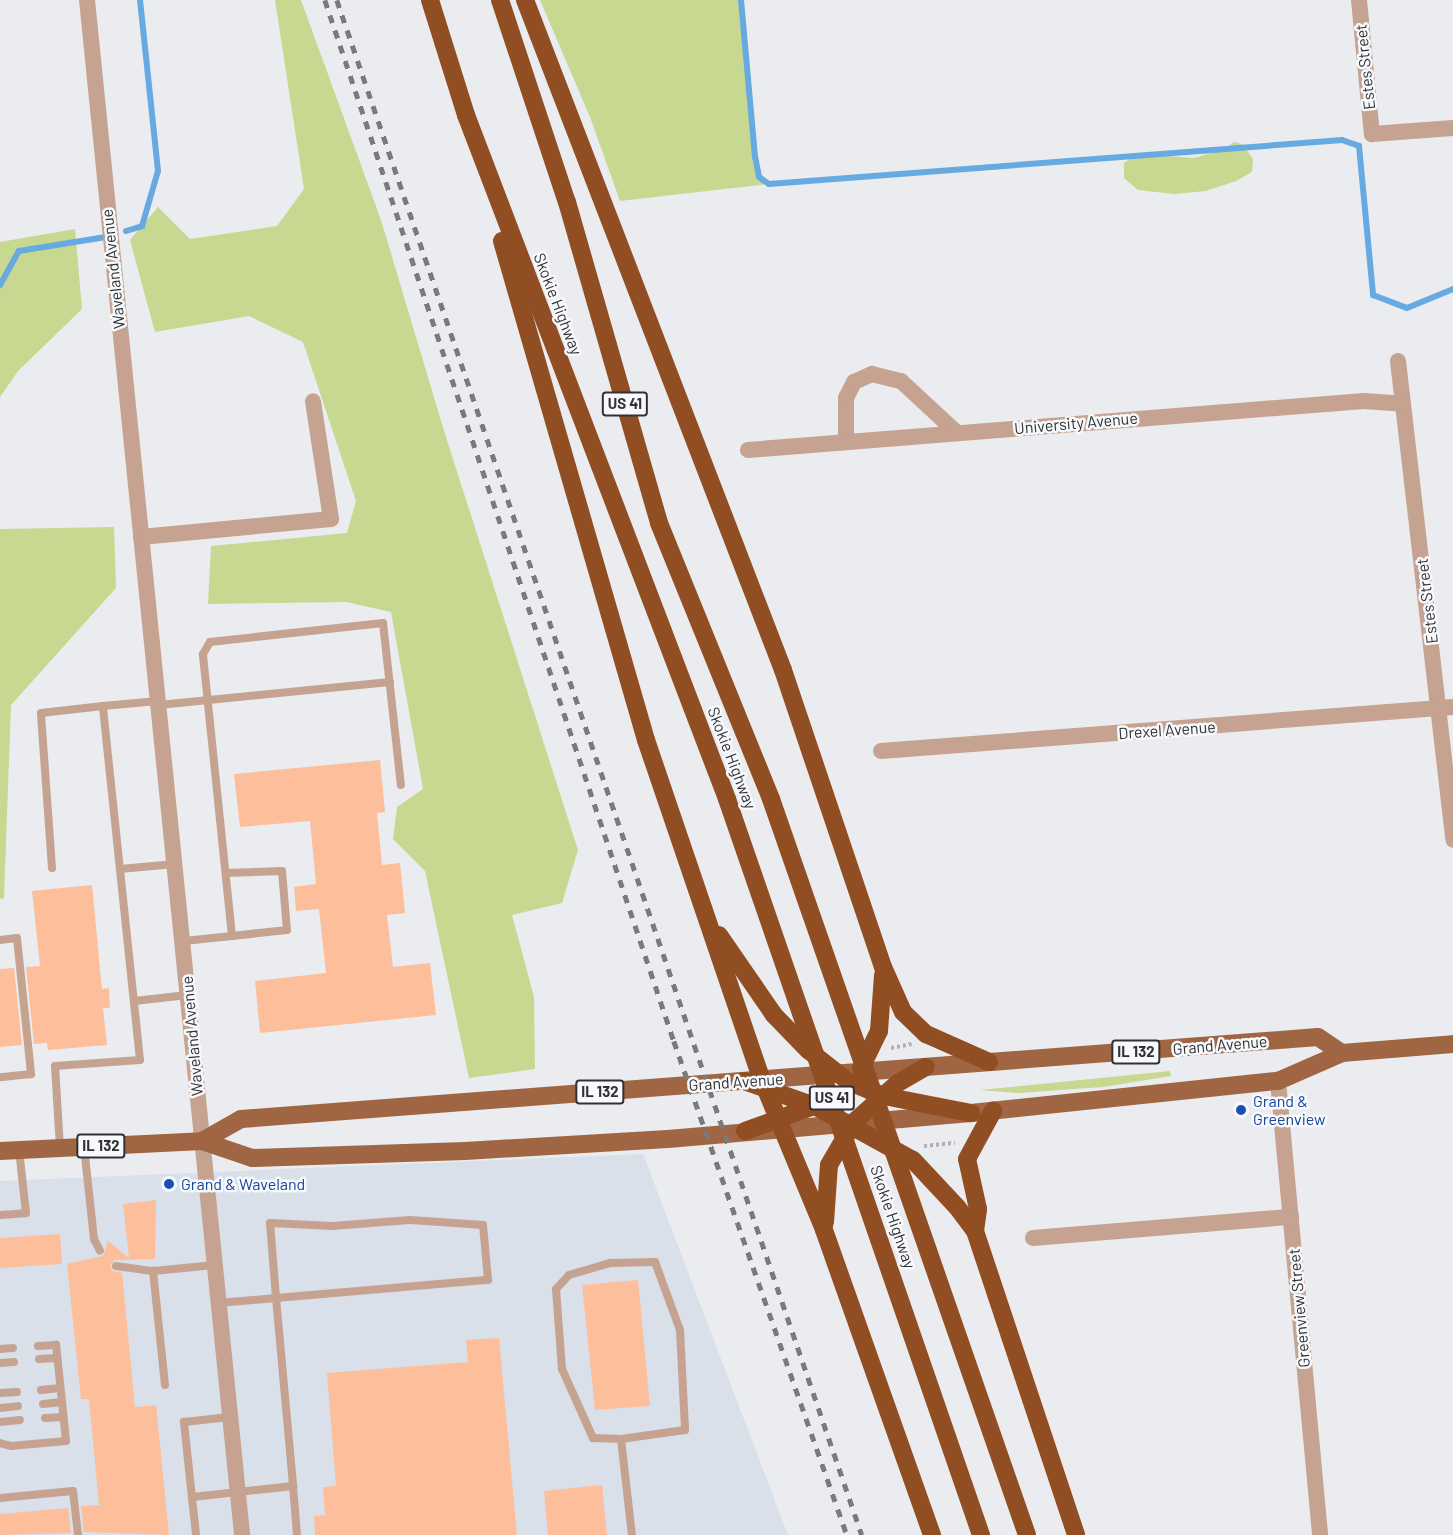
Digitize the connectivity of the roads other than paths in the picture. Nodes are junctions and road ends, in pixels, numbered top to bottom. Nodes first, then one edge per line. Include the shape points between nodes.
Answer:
1 (87, 0) edge
2 (500, 0) edge
3 (525, 0) edge
4 (1359, 0) edge
5 (430, 2) edge
6 (466, 115) junction
7 (1453, 128) edge
8 (1398, 362) dead end
9 (313, 401) dead end
10 (1403, 404) junction
11 (957, 433) junction
12 (846, 442) junction
13 (748, 450) dead end
14 (141, 537) junction
15 (390, 682) junction
16 (208, 699) junction
17 (158, 703) junction
18 (103, 706) junction
19 (1447, 708) edge
20 (881, 751) dead end
21 (401, 785) dead end
22 (1453, 840) edge
23 (176, 864) junction
24 (52, 868) dead end
25 (120, 869) junction
26 (226, 873) junction
27 (709, 921) junction
28 (232, 936) junction
29 (0, 940) edge
30 (184, 941) junction
31 (883, 967) junction
32 (189, 995) junction
33 (134, 1000) junction
34 (1453, 1044) edge
35 (1342, 1053) junction
36 (989, 1062) junction
37 (926, 1067) junction
38 (848, 1076) junction
39 (0, 1077) edge
40 (1278, 1081) junction
41 (757, 1083) junction
42 (884, 1096) junction
43 (815, 1106) junction
44 (993, 1111) junction
45 (971, 1113) junction
46 (850, 1124) junction
47 (780, 1125) junction
48 (202, 1141) junction
49 (84, 1147) junction
50 (60, 1149) junction
51 (20, 1150) junction
52 (0, 1151) edge
53 (0, 1215) edge
54 (1291, 1217) junction
55 (824, 1230) junction
56 (975, 1231) junction
57 (1033, 1238) dead end
58 (100, 1251) dead end
59 (215, 1265) junction
60 (116, 1266) dead end
61 (153, 1271) junction
62 (276, 1298) junction
63 (218, 1303) junction
64 (38, 1346) dead end
65 (13, 1348) dead end
66 (0, 1349) edge
67 (57, 1358) junction
68 (39, 1359) dead end
69 (14, 1362) dead end
70 (0, 1363) edge
71 (165, 1385) dead end
72 (60, 1388) junction
73 (41, 1390) dead end
74 (17, 1392) dead end
75 (0, 1393) edge
76 (62, 1402) junction
77 (43, 1404) dead end
78 (18, 1406) dead end
79 (0, 1408) edge
80 (63, 1417) junction
81 (230, 1417) junction
82 (45, 1418) dead end
83 (20, 1420) dead end
84 (0, 1422) edge
85 (621, 1439) junction
86 (0, 1443) edge
87 (293, 1486) junction
88 (237, 1492) junction
89 (192, 1497) junction
90 (0, 1498) edge
91 (78, 1535) edge
92 (196, 1535) edge
93 (242, 1535) edge
94 (297, 1535) edge
95 (632, 1535) edge
96 (932, 1535) edge
97 (981, 1535) edge
98 (1027, 1535) edge
99 (1076, 1535) edge
100 (1320, 1535) edge

1 - 14 street, Waveland Avenue
2 - 98 highway, Skokie Highway / US 41 via 567,202 659,523 771,799
3 - 31 highway via 783,670
4 - 7 street, Estes Street via 1372,134
5 - 6 highway, Skokie Highway / US 41
6 - 27 highway via 646,740
6 - 97 highway, Skokie Highway / US 41 via 727,799
8 - 10 street, Estes Street
9 - 14 street via 331,519
10 - 11 street, University Avenue via 1364,400
10 - 19 street, Estes Street
11 - 12 street, University Avenue
11 - 12 street via 901,381 872,374 854,382 846,398
12 - 13 street, University Avenue
14 - 17 street, Waveland Avenue
15 - 16 lane
15 - 16 lane via 383,623 210,642 203,654
15 - 21 lane
16 - 17 lane
16 - 26 lane
17 - 18 lane
17 - 23 street, Waveland Avenue
18 - 24 lane via 41,713
18 - 25 lane
19 - 20 street, Drexel Avenue
19 - 22 street, Estes Street
23 - 25 lane
23 - 30 street, Waveland Avenue
25 - 33 lane
26 - 28 lane
26 - 28 lane via 282,871 287,930
27 - 38 highway via 774,1015
27 - 41 highway
28 - 30 lane
29 - 39 lane via 17,938 31,1074
30 - 32 street, Waveland Avenue
31 - 36 highway via 903,1012 926,1034
31 - 38 highway via 879,1031
32 - 33 lane
32 - 48 street, Waveland Avenue
33 - 50 lane via 140,1060 55,1066
34 - 35 main road, Grand Avenue / IL 132
35 - 36 main road, Grand Avenue / IL 132 via 1317,1037
35 - 40 main road, Grand Avenue / IL 132
36 - 37 main road, Grand Avenue / IL 132
37 - 38 main road, Grand Avenue / IL 132
37 - 42 highway
38 - 41 main road, Grand Avenue / IL 132
38 - 42 highway
38 - 43 highway
40 - 44 main road, Grand Avenue / IL 132
40 - 54 street, Greenview Street
41 - 43 highway
41 - 47 highway
41 - 48 main road, Grand Avenue / IL 132 via 241,1119
42 - 45 highway
42 - 46 highway
43 - 46 highway
43 - 47 highway
44 - 45 main road, Grand Avenue / IL 132
44 - 56 highway via 967,1159 978,1209
45 - 46 main road, Grand Avenue / IL 132
46 - 47 main road, Grand Avenue / IL 132
46 - 55 highway via 829,1166
46 - 56 highway via 914,1160
47 - 48 main road, Grand Avenue / IL 132 via 745,1131 465,1151 252,1158
47 - 55 highway
48 - 49 main road, Grand Avenue / IL 132
48 - 59 street, Waveland Avenue
49 - 50 main road, Grand Avenue / IL 132
49 - 58 lane via 94,1239
50 - 51 main road, Grand Avenue / IL 132
51 - 52 main road, Grand Avenue / IL 132
51 - 53 lane via 26,1213
54 - 57 street
54 - 100 street, Greenview Street
55 - 96 highway
56 - 99 highway
59 - 61 lane
59 - 63 street, Waveland Avenue
60 - 61 lane
61 - 71 lane
62 - 62 lane via 270,1223 332,1226 410,1220 483,1225 488,1280
62 - 63 lane
62 - 87 lane
63 - 81 street, Waveland Avenue
64 - 67 lane via 56,1344
65 - 66 lane
67 - 68 lane
67 - 72 lane
69 - 70 lane
72 - 73 lane
72 - 76 lane
74 - 75 lane
76 - 77 lane
76 - 80 lane
78 - 79 lane
80 - 82 lane
80 - 86 lane via 66,1441 11,1446
81 - 88 street, Waveland Avenue
81 - 89 lane via 183,1422
83 - 84 lane
85 - 85 lane via 685,1430 680,1330 655,1262 610,1263 569,1275 556,1289 562,1369 593,1438
85 - 95 lane
87 - 88 lane
87 - 94 lane
88 - 89 lane
88 - 93 street, Waveland Avenue
89 - 92 lane
90 - 91 lane via 73,1491

